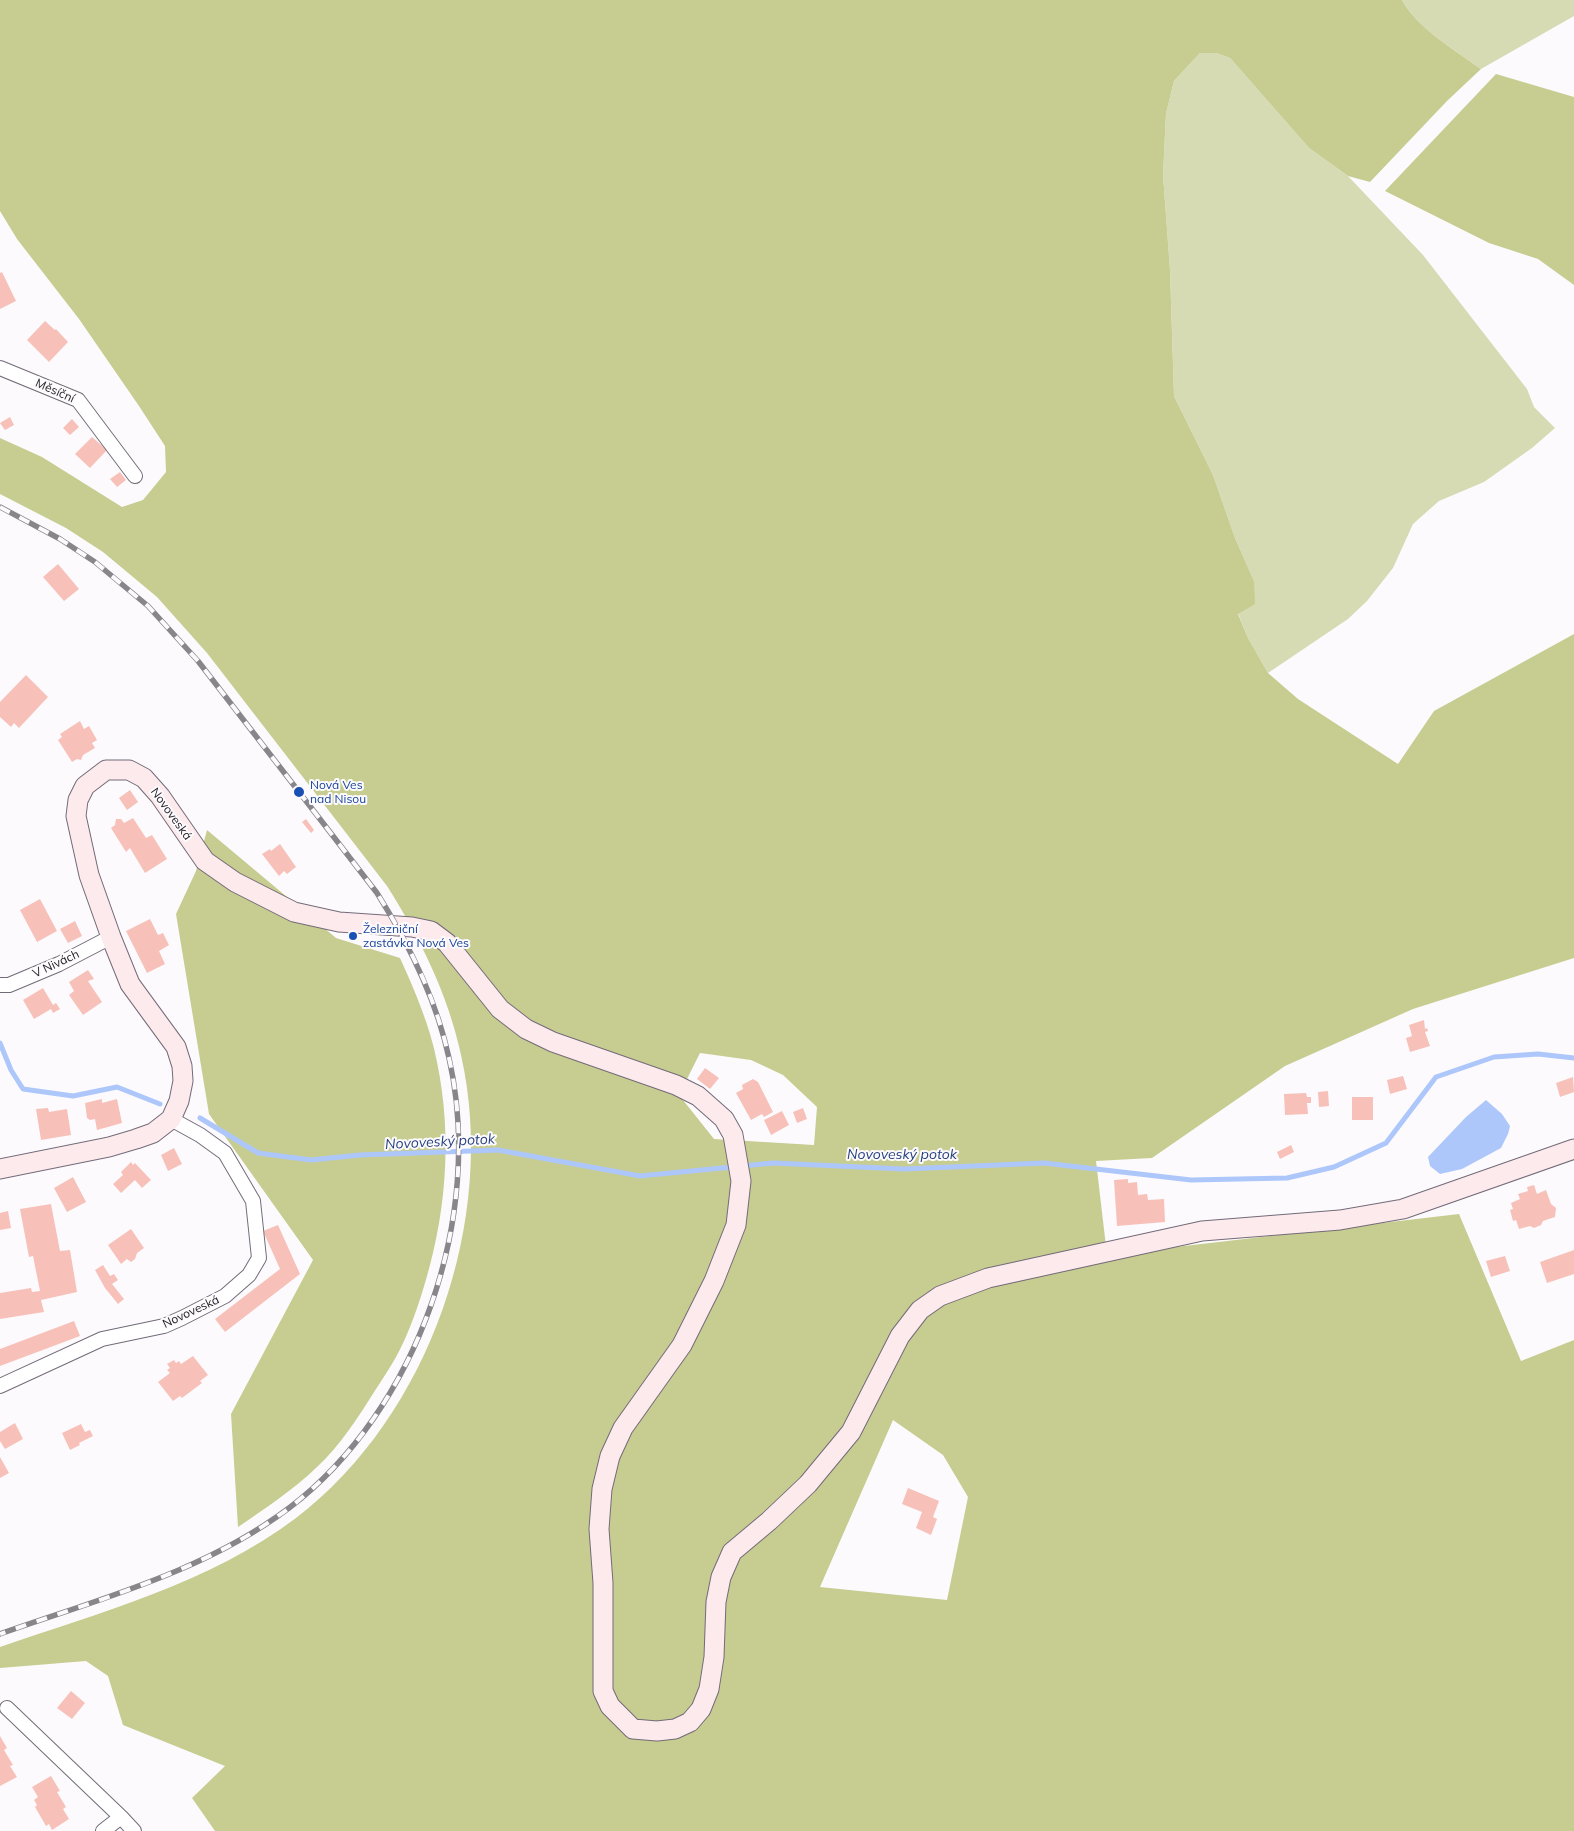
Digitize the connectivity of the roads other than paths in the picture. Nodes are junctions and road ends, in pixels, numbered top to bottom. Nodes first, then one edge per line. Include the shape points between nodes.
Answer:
1 (0, 368) edge
2 (135, 476) dead end
3 (111, 937) junction
4 (0, 985) edge
5 (172, 1119) junction
6 (1574, 1148) edge
7 (0, 1169) edge
8 (0, 1386) edge
9 (7, 1708) dead end
10 (121, 1817) junction
11 (103, 1831) edge
12 (134, 1831) edge

1 - 2 street, Měsíční via 78,400
3 - 4 street, V Nivách via 59,964 9,985
3 - 5 street, Novoveská via 130,984 176,1047 183,1081
3 - 6 street, Novoveská via 89,875 76,816 78,800 85,786 106,770 128,770 144,778 160,796 205,861 235,882 294,912 339,922 424,929 438,935 500,1009 526,1029 553,1042 676,1085 698,1096 724,1119 733,1135 741,1181 736,1225 714,1281 682,1345 622,1428 610,1456 602,1489 599,1529 604,1691 610,1706 633,1729 674,1729 690,1722 701,1709 709,1689 714,1657 716,1602 721,1577 732,1552 808,1484 851,1432 900,1336 920,1310 940,1296 988,1278 1202,1232 1331,1221 1403,1209
5 - 7 street via 153,1133 109,1147
5 - 8 street, Novoveská via 225,1154 253,1201 259,1258 249,1275 225,1296 182,1318 164,1326 102,1339
9 - 10 street
10 - 11 street
10 - 12 street

